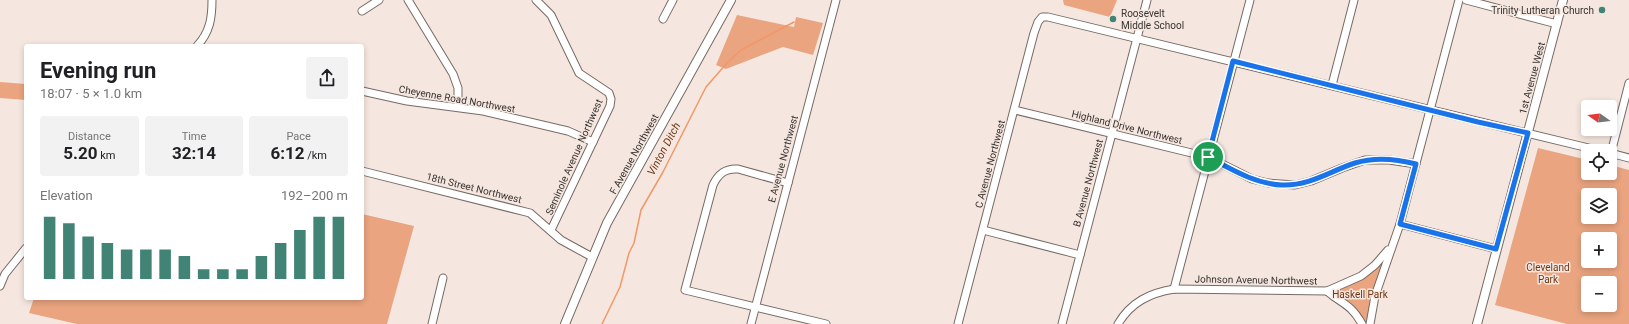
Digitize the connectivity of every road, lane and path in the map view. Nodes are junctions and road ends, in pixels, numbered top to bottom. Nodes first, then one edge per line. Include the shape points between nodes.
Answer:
1 (212, 0) edge
2 (379, 0) edge
3 (408, 0) edge
4 (536, 0) edge
5 (673, 0) edge
6 (836, 0) edge
7 (1147, 0) edge
8 (1250, 0) edge
9 (1354, 0) edge
10 (1459, 0) edge
11 (1466, 0) edge
12 (1564, 0) edge
13 (728, 1) edge
14 (362, 11) dead end
15 (663, 19) dead end
16 (1557, 24) junction
17 (1137, 38) junction
18 (202, 44) edge
19 (1233, 61) junction
20 (1629, 83) edge
21 (1332, 85) junction
22 (364, 91) edge
23 (458, 107) junction
24 (1430, 109) junction
25 (1015, 110) junction
26 (1112, 133) junction
27 (1528, 133) junction
28 (593, 142) junction
29 (1612, 144) edge
30 (1581, 146) edge
31 (1617, 155) edge
32 (1208, 157) junction
33 (1629, 158) edge
34 (1416, 164) junction
35 (364, 171) edge
36 (788, 182) junction
37 (1400, 224) junction
38 (551, 230) junction
39 (983, 230) junction
40 (1391, 246) junction
41 (1496, 249) junction
42 (24, 250) edge
43 (1080, 255) junction
44 (592, 257) junction
45 (2, 274) edge
46 (443, 278) dead end
47 (0, 286) edge
48 (1174, 289) junction
49 (1327, 291) junction
50 (755, 307) junction
51 (432, 324) edge
52 (565, 324) edge
53 (750, 324) edge
54 (826, 324) edge
55 (958, 324) edge
56 (1064, 324) edge
57 (1118, 324) edge
58 (1362, 324) edge
59 (1370, 324) edge
60 (1476, 324) edge

1 - 18 street via 209,29
2 - 14 street
3 - 23 street via 453,74 458,88
4 - 28 street, Seminole Avenue Northwest via 551,15 579,73 609,93 610,106
5 - 15 street
6 - 36 street, E Avenue Northwest
7 - 17 street, B Avenue Northwest
8 - 19 street
9 - 21 street
10 - 24 street
11 - 16 street
12 - 16 main road, 1st Avenue West
13 - 44 main road, F Avenue Northwest via 607,223
16 - 27 main road, 1st Avenue West
17 - 19 street
17 - 25 street, C Avenue Northwest via 1042,17 1038,22
17 - 26 street, B Avenue Northwest
19 - 21 street
19 - 32 street
20 - 29 street
21 - 24 street
22 - 23 street, Cheyenne Road Northwest via 407,101
23 - 28 street, Cheyenne Road Northwest via 568,131
24 - 27 street
24 - 34 street
25 - 26 street, Highland Drive Northwest
25 - 39 street, C Avenue Northwest
26 - 32 street, Highland Drive Northwest
26 - 43 street, B Avenue Northwest
27 - 30 street
27 - 41 main road, 1st Avenue West
28 - 38 street, Seminole Avenue Northwest
31 - 33 street
32 - 34 street, Highland Drive Northwest via 1252,179 1282,185 1311,181 1365,160
32 - 48 street
34 - 37 street
35 - 38 street, 18th Street Northwest via 530,213
36 - 50 street, E Avenue Northwest
36 - 50 street via 732,168 718,176 713,185 685,290
37 - 40 street
37 - 41 street
38 - 44 street, 18th Street Northwest via 572,248
39 - 43 street
39 - 55 street, C Avenue Northwest
40 - 49 street, Johnson Avenue Northwest via 1375,265 1361,276
40 - 59 street via 1375,296
41 - 60 main road, 1st Avenue West
42 - 45 street
43 - 56 street, B Avenue Northwest
44 - 52 main road, F Avenue Northwest
45 - 47 street
46 - 51 street
48 - 49 street, Johnson Avenue Northwest
48 - 57 street, Johnson Avenue Northwest via 1158,291 1145,297 1126,312
49 - 58 street via 1345,302
50 - 53 street, E Avenue Northwest
50 - 54 street

